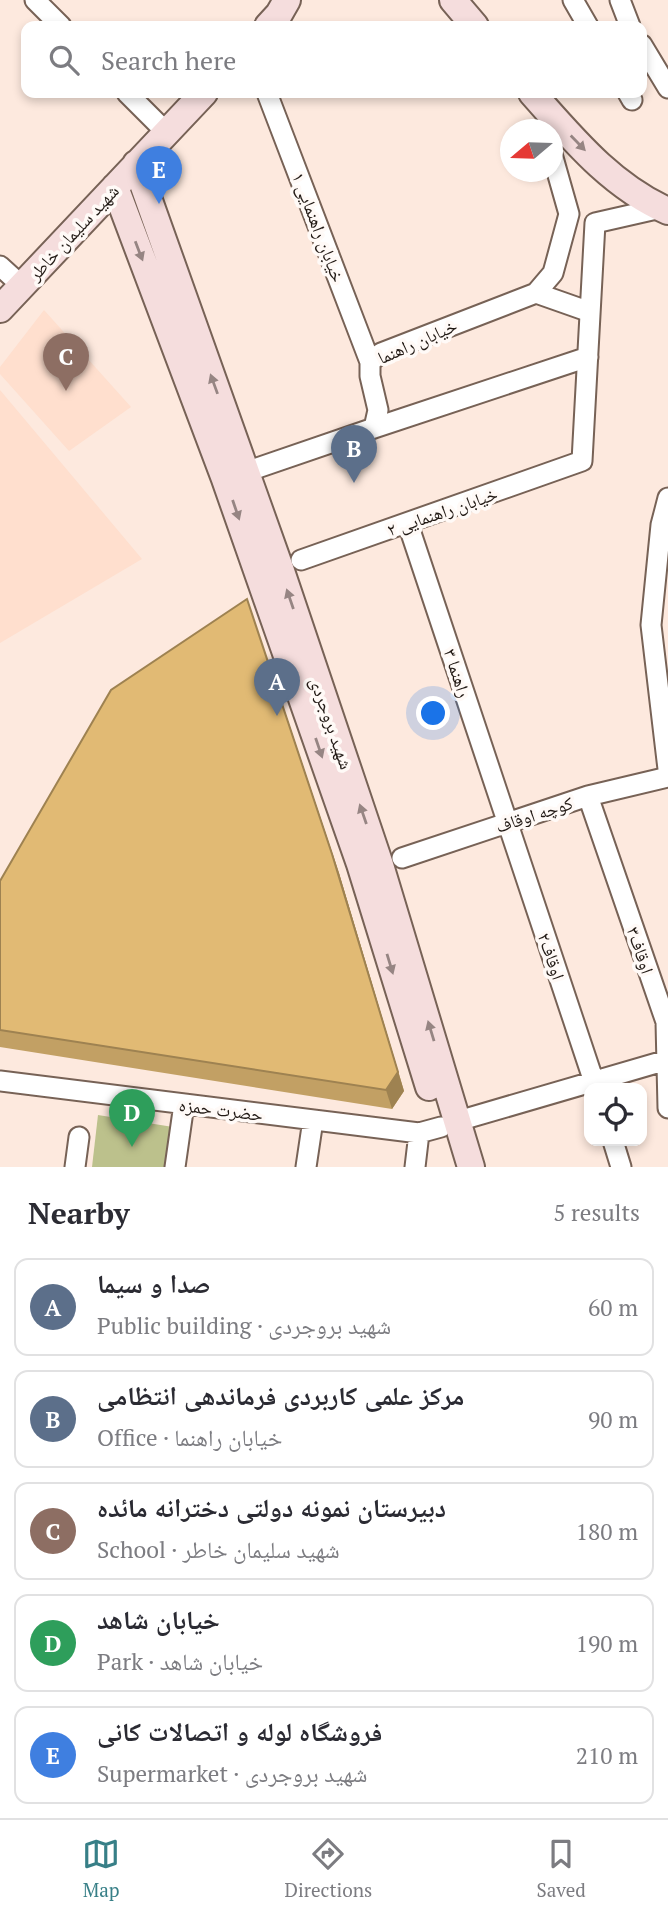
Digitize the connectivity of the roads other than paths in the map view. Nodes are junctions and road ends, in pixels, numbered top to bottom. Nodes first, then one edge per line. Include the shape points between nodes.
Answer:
1 (35, 0) edge
2 (453, 0) edge
3 (573, 0) edge
4 (620, 0) edge
5 (56, 21) edge
6 (471, 21) edge
7 (585, 21) edge
8 (628, 21) edge
9 (647, 52) edge
10 (666, 80) edge
11 (132, 98) edge
12 (199, 98) edge
13 (269, 98) edge
14 (535, 98) edge
15 (537, 98) edge
16 (542, 119) edge
17 (166, 132) junction
18 (136, 164) junction
19 (560, 182) edge
20 (116, 187) junction
21 (664, 209) edge
22 (0, 266) edge
23 (22, 286) junction
24 (536, 293) junction
25 (0, 309) edge
26 (590, 312) junction
27 (587, 357) junction
28 (370, 362) junction
29 (374, 428) junction
30 (235, 475) junction
31 (668, 498) edge
32 (408, 524) junction
33 (301, 560) dead end
34 (668, 769) edge
35 (668, 777) edge
36 (588, 796) junction
37 (507, 823) junction
38 (402, 858) dead end
39 (667, 1022) edge
40 (667, 1060) edge
41 (0, 1081) edge
42 (594, 1083) edge
43 (601, 1083) edge
44 (584, 1088) edge
45 (184, 1104) junction
46 (668, 1108) edge
47 (313, 1120) junction
48 (439, 1127) junction
49 (79, 1137) dead end
50 (615, 1146) edge
51 (75, 1167) edge
52 (175, 1167) edge
53 (306, 1167) edge
54 (415, 1167) edge
55 (453, 1167) edge
56 (471, 1167) edge
57 (621, 1167) edge

1 - 5 street
2 - 6 street
3 - 7 street
4 - 8 street
9 - 10 street
11 - 17 street
12 - 17 street, شهید سلیمان خاطر
13 - 28 street, خیابان راهنمایی ۱
14 - 16 street
15 -> 21 street via 609,175
17 - 18 street, شهید سلیمان خاطر
18 - 20 street, شهید سلیمان خاطر
30 -> 18 street, شهید بروجردی
19 - 24 street via 569,214 553,273
20 - 23 street, شهید سلیمان خاطر
20 -> 30 street, شهید بروجردی
21 - 26 street via 595,223
22 - 23 street
23 - 25 street, شهید سلیمان خاطر
24 - 26 street
24 - 28 street, خیابان راهنما via 381,353
26 - 27 street
27 - 29 street
27 - 32 street, خیابان راهنمایی ۲ via 582,461
28 - 29 street, خیابان راهنما via 378,410
29 - 30 street
30 - 48 street, شهید بروجردی
31 - 34 street via 651,625
32 - 33 street, خیابان راهنمایی ۲
32 - 37 street, راهنما ۳
35 - 36 street, کوچه اوقاف
36 - 37 street, کوچه اوقاف
36 - 39 street, اوقاف۳
37 - 38 street, کوچه اوقاف
37 - 42 street, اوقاف۲
39 - 40 street, اوقاف۳
40 - 43 street
40 - 46 street, اوقاف۳
41 - 45 street, حضرت حمزه
44 - 48 street
45 - 47 street, حضرت حمزه
45 - 52 street
47 - 48 street, حضرت حمزه
47 - 53 street
48 - 54 street
48 - 55 street, شهید بروجردی
48 - 56 street, شهید بروجردی
49 - 51 street
50 - 57 street

